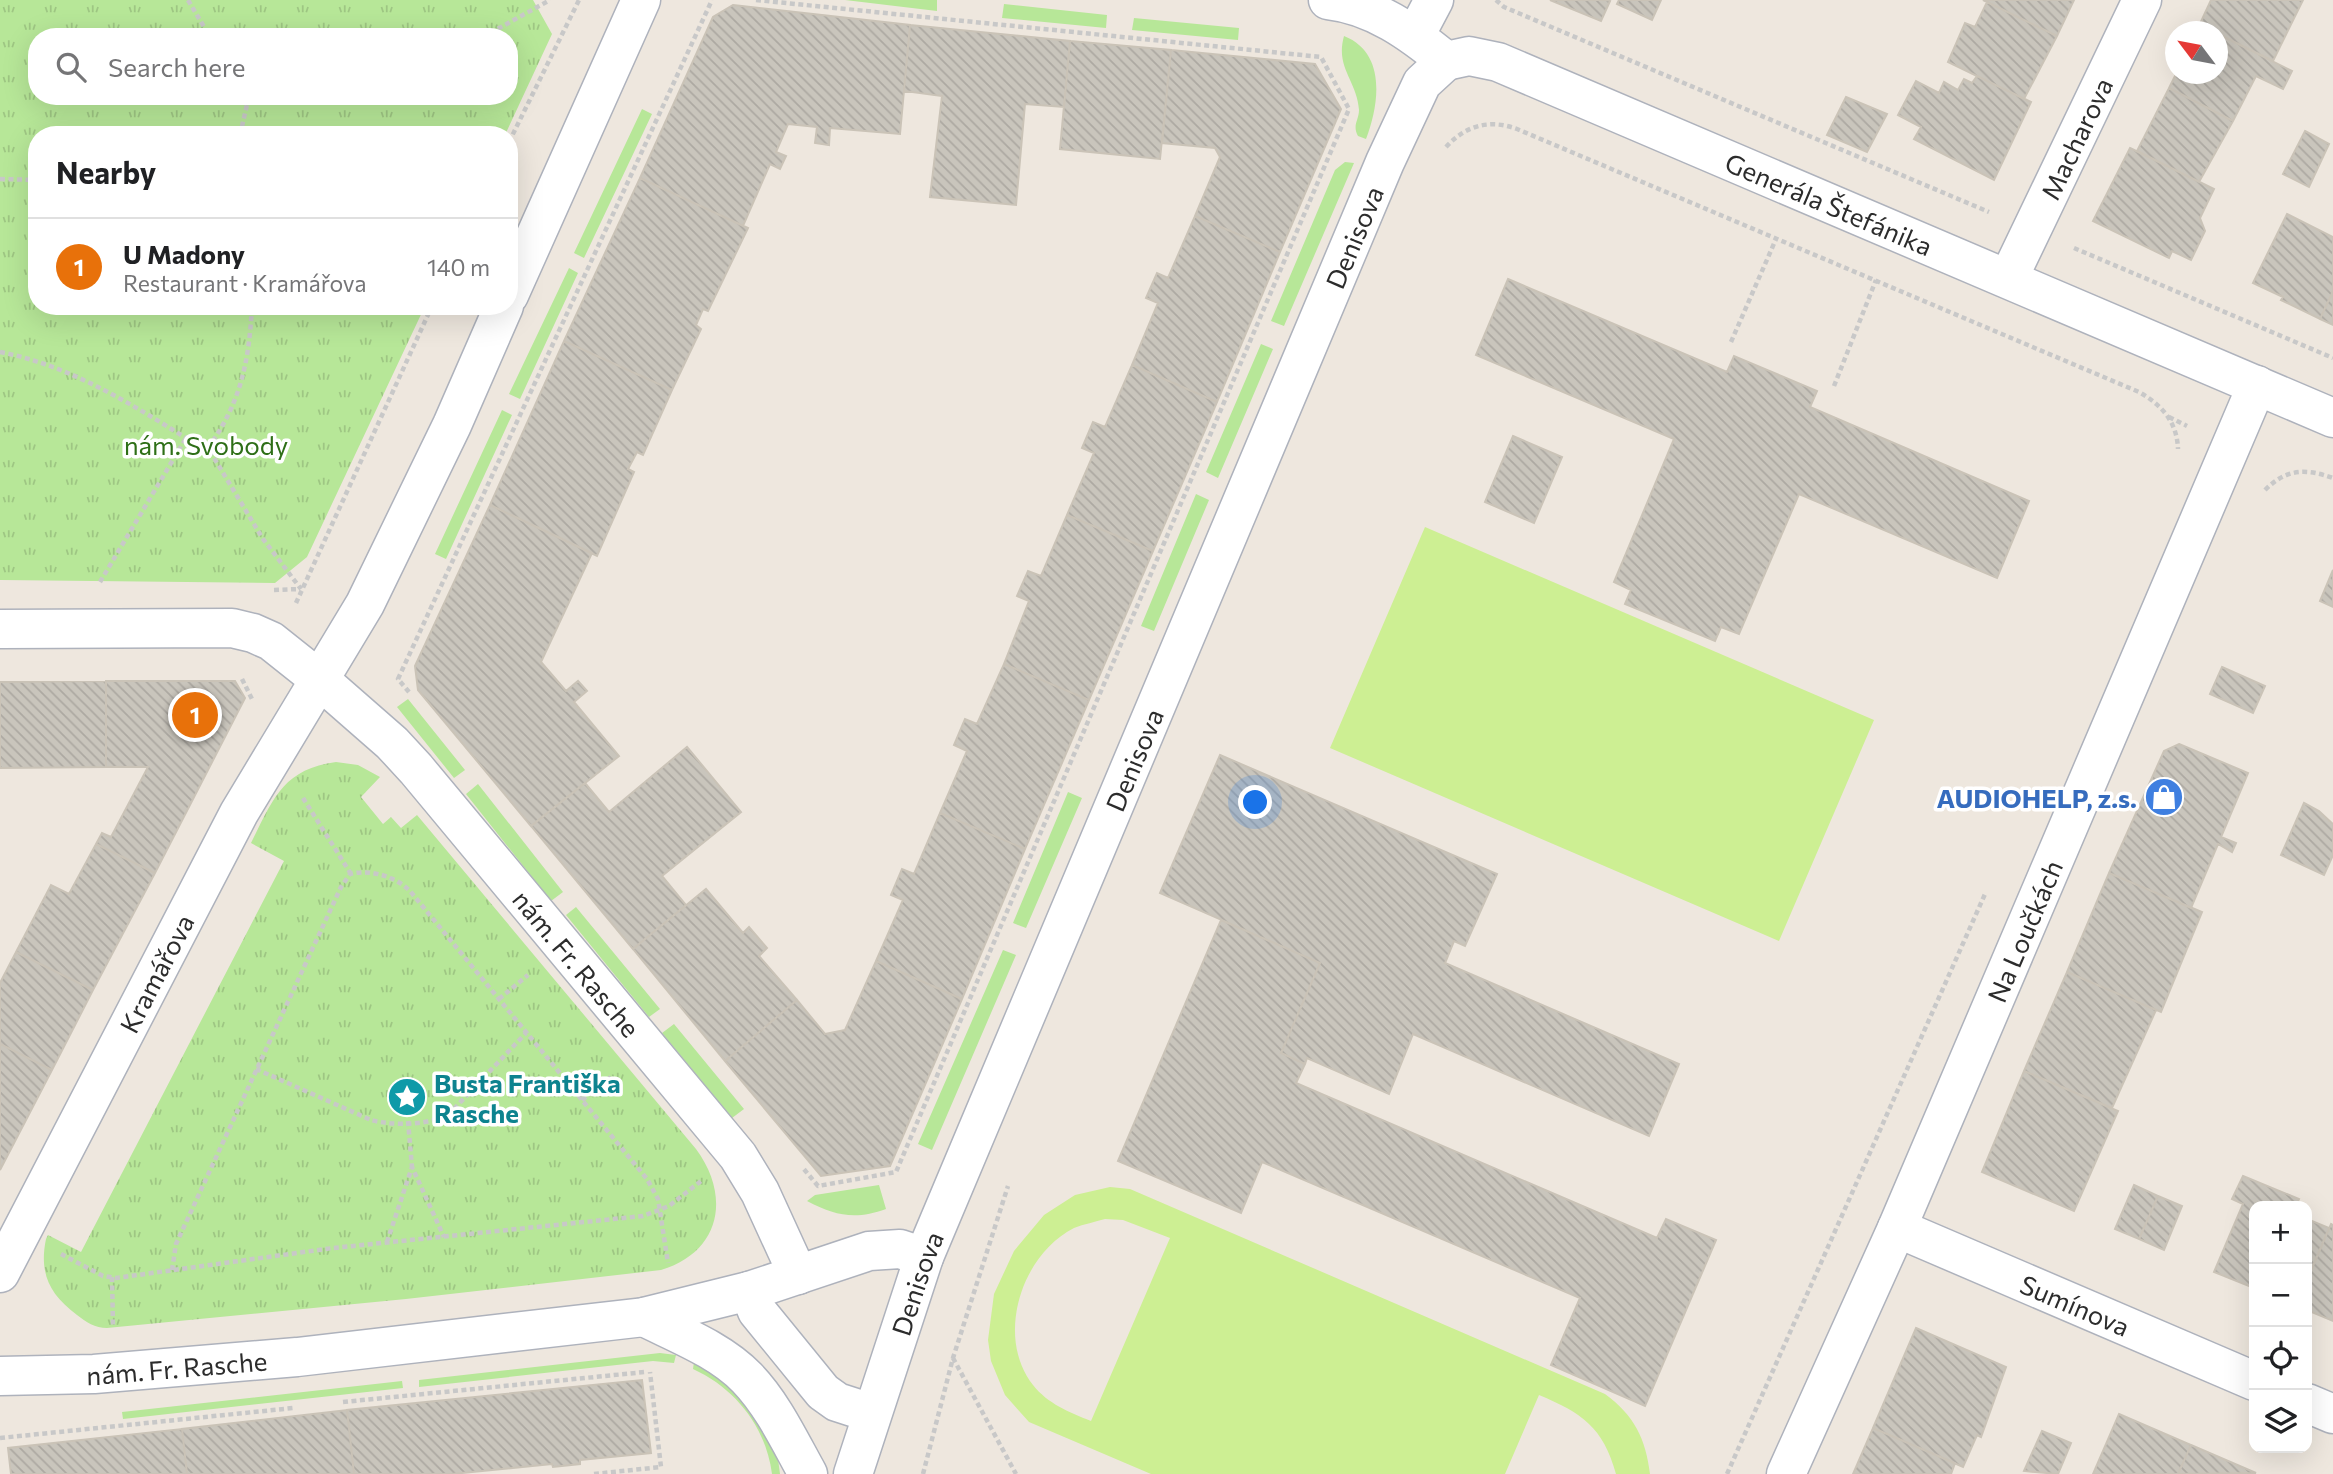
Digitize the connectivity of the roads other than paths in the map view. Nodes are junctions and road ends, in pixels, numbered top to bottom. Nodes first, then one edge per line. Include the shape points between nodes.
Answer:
1 (640, 0) edge
2 (1328, 0) edge
3 (1434, 0) edge
4 (2142, 0) edge
5 (1415, 36) junction
6 (1446, 61) junction
7 (518, 275) edge
8 (2009, 277) junction
9 (500, 315) edge
10 (2257, 385) junction
11 (2333, 418) edge
12 (0, 629) edge
13 (320, 680) junction
14 (1897, 1228) junction
15 (924, 1257) junction
16 (0, 1273) edge
17 (798, 1275) junction
18 (749, 1292) junction
19 (644, 1317) junction
20 (0, 1376) edge
21 (2249, 1379) edge
22 (2312, 1405) edge
23 (871, 1413) junction
24 (2333, 1414) edge
25 (808, 1474) edge
26 (853, 1474) edge
27 (1786, 1474) edge

1 - 7 street
2 - 5 street via 1361,7
3 - 5 street
4 - 8 street, Macharova
5 - 6 street
6 - 8 street, Generála Štefánika via 1469,56 1498,62
6 - 15 street, Denisova via 1422,83 1385,162
8 - 10 street, Generála Štefánika
9 - 13 street via 365,604
10 - 11 street, Generála Štefánika
10 - 14 street, Na Loučkách
12 - 13 street via 232,628 271,642
13 - 16 street, Kramářova via 239,813
13 - 17 street, nám. Fr. Rasche via 416,769 738,1156
14 - 21 street, Sumínova
14 - 27 street, Na Loučkách
15 - 17 street, nám. Fr. Rasche via 900,1249 880,1249
15 - 23 street, Denisova
17 - 18 street, nám. Fr. Rasche
18 - 19 street, nám. Fr. Rasche
18 - 23 street via 757,1311 823,1392 837,1402
19 - 20 street, nám. Fr. Rasche via 297,1357 94,1374
19 - 25 street via 708,1350 746,1377
22 - 24 street
23 - 26 street, Denisova

